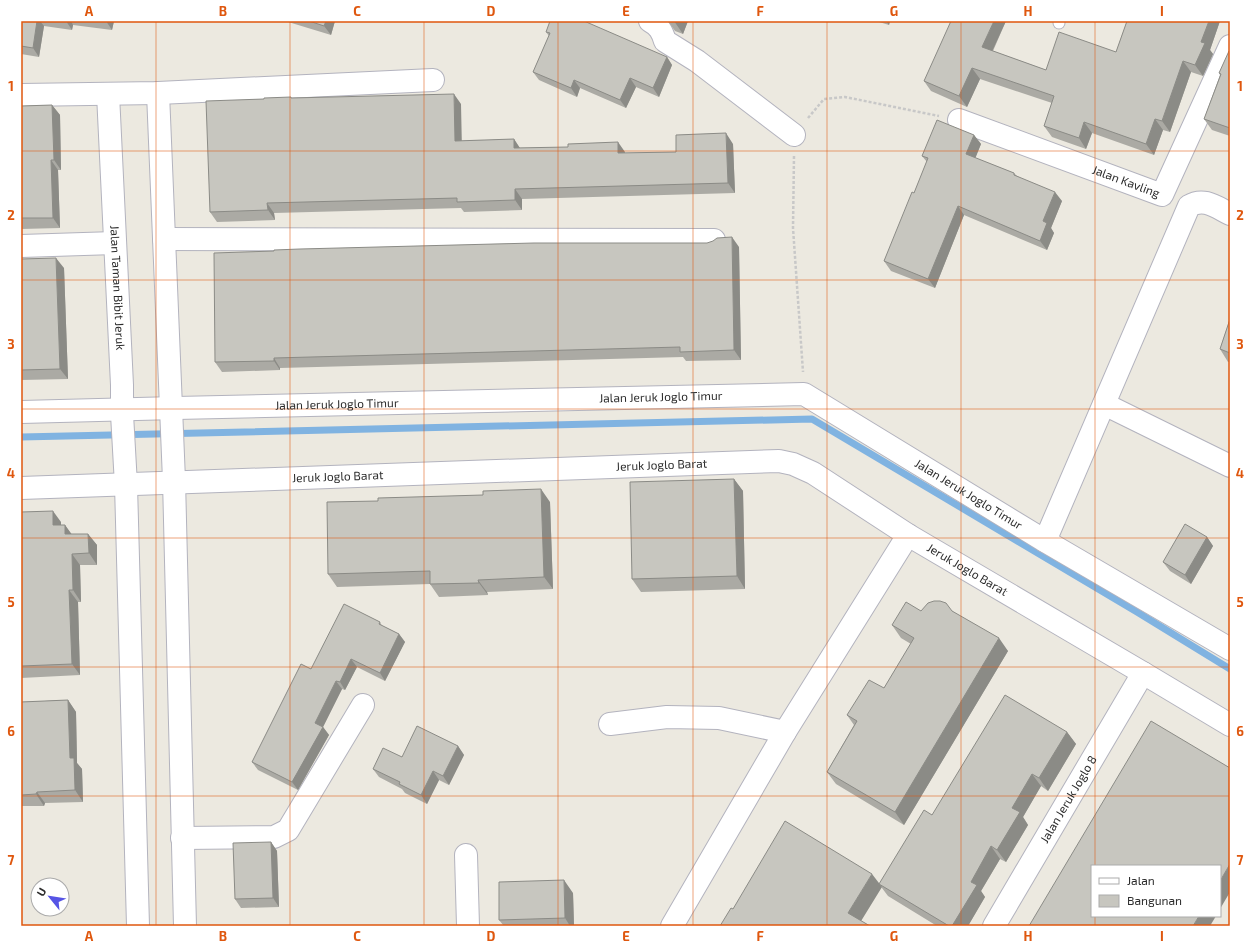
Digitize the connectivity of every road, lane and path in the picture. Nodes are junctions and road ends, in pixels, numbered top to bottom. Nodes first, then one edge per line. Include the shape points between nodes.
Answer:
1 (650, 21) edge
2 (1230, 46) edge
3 (433, 80) dead end
4 (158, 93) junction
5 (108, 94) junction
6 (21, 95) edge
7 (959, 120) joint
8 (794, 135) junction
9 (1230, 214) edge
10 (164, 239) junction
11 (714, 240) edge
12 (115, 243) junction
13 (21, 246) edge
14 (804, 394) junction
15 (1104, 404) junction
16 (171, 408) junction
17 (122, 411) junction
18 (21, 412) edge
19 (1230, 466) edge
20 (174, 481) junction
21 (126, 483) junction
22 (21, 488) edge
23 (908, 535) junction
24 (1045, 541) junction
25 (1230, 649) edge
26 (1143, 673) junction
27 (363, 706) dead end
28 (610, 724) dead end
29 (1230, 725) edge
30 (785, 732) junction
31 (182, 838) junction
32 (466, 855) dead end
33 (138, 926) edge
34 (185, 926) edge
35 (468, 926) edge
36 (672, 926) edge
37 (994, 926) edge

1 - 8 street via 657,24 665,41 697,61
2 - 7 street, Jalan Kavling via 1162,195
3 - 4 street
4 - 5 street
4 - 10 street
5 - 6 street
5 - 12 street, Jalan Taman Bibit Jeruk
7 - 8 path via 845,97 824,100
8 - 14 path via 793,228
9 - 15 street via 1208,203 1196,202 1189,206
10 - 11 street
10 - 16 street
12 - 13 street
12 - 17 street, Jalan Taman Bibit Jeruk
14 - 16 street, Jalan Jeruk Joglo Timur
14 - 24 street, Jalan Jeruk Joglo Timur
15 - 19 street
15 - 24 street
16 - 17 street, Jalan Jeruk Joglo Timur
16 - 20 street
17 - 18 street, Jalan Jeruk Joglo Timur
17 - 21 street, Jalan Taman Bibit Jeruk
20 - 21 street, Jeruk Joglo Barat
20 - 23 street, Jeruk Joglo Barat via 779,461 813,473
20 - 31 street
21 - 22 street, Jeruk Joglo Barat
21 - 33 street, Jalan Taman Bibit Jeruk
23 - 26 street, Jeruk Joglo Barat
23 - 30 street
24 - 25 street, Jalan Jeruk Joglo Timur
26 - 29 street, Jeruk Joglo Barat
26 - 37 street, Jalan Jeruk Joglo 8
27 - 31 street via 288,830 274,837
28 - 30 street via 667,717 719,718
30 - 36 street
31 - 34 street
32 - 35 street

